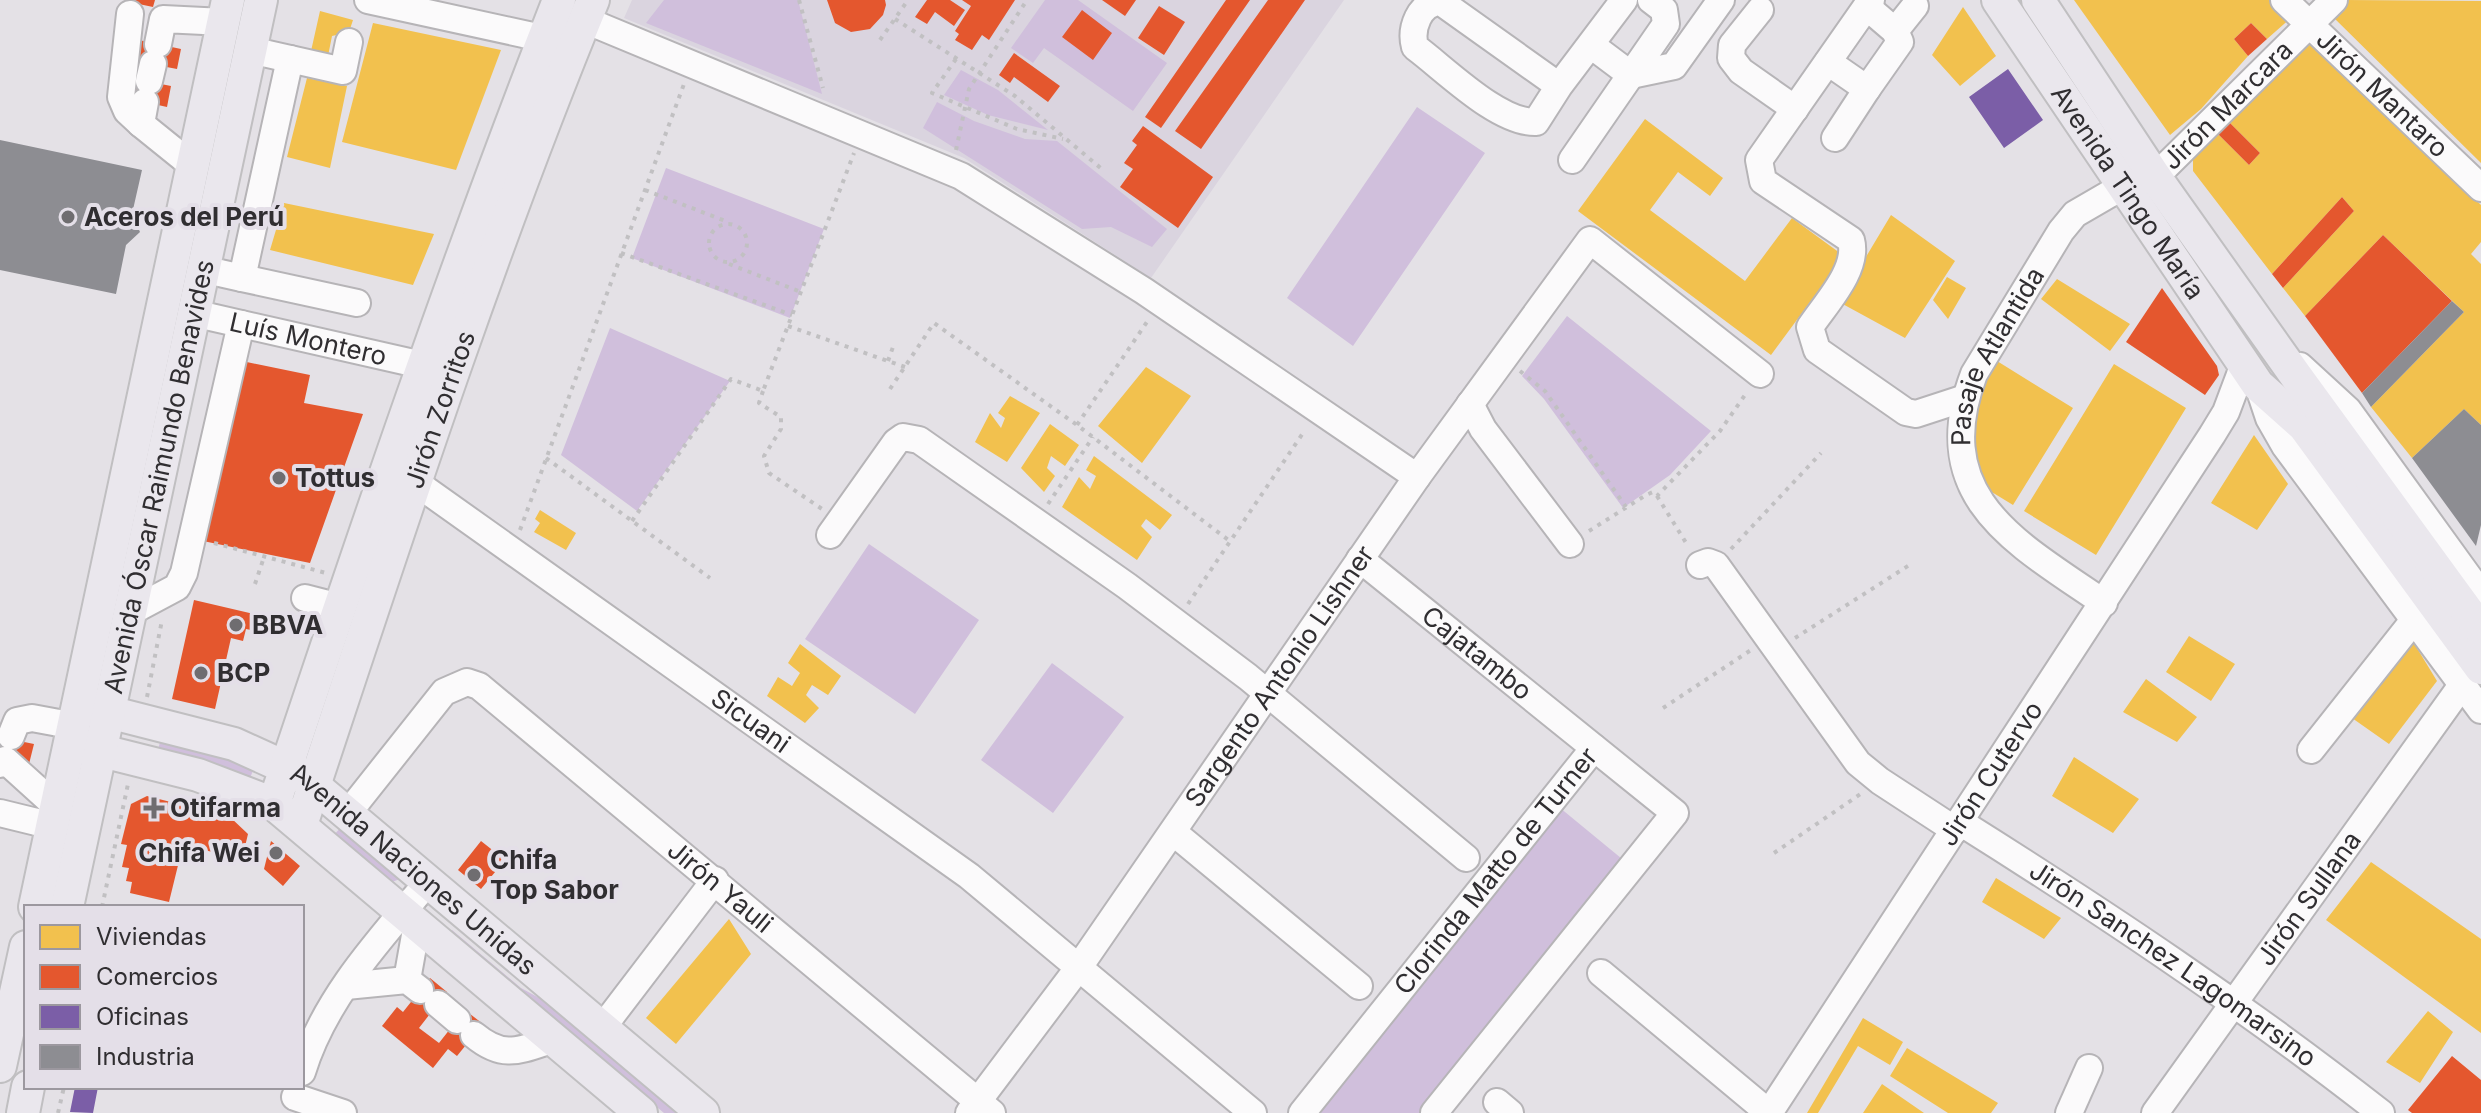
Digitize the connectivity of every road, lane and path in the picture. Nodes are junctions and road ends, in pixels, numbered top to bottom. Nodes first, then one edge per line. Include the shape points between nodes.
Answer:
1 (261, 0) edge
2 (368, 0) edge
3 (559, 0) edge
4 (799, 0) edge
5 (908, 0) edge
6 (1027, 0) edge
7 (1624, 0) edge
8 (1651, 0) edge
9 (1721, 0) edge
10 (2284, 0) edge
11 (2334, 0) edge
12 (2039, 1) edge
13 (1869, 3) edge
14 (1915, 6) dead end
15 (131, 7) edge
16 (1760, 10) dead end
17 (2005, 10) edge
18 (226, 11) edge
19 (895, 19) junction
20 (2309, 25) junction
21 (574, 26) edge
22 (1895, 31) junction
23 (880, 40) dead end
24 (349, 42) dead end
25 (1591, 45) junction
26 (250, 50) junction
27 (290, 59) junction
28 (956, 59) junction
29 (154, 62) edge
30 (692, 62) junction
31 (1828, 62) junction
32 (979, 71) junction
33 (1631, 75) junction
34 (1559, 86) junction
35 (823, 88) dead end
36 (1867, 89) junction
37 (965, 108) junction
38 (1795, 109) junction
39 (862, 134) junction
40 (1835, 138) dead end
41 (1063, 139) junction
42 (229, 148) junction
43 (956, 150) dead end
44 (268, 156) junction
45 (1572, 160) dead end
46 (193, 166) junction
47 (1103, 170) dead end
48 (2140, 181) junction
49 (2481, 188) edge
50 (645, 190) junction
51 (734, 224) junction
52 (621, 253) junction
53 (721, 261) junction
54 (202, 269) junction
55 (242, 278) junction
56 (801, 292) junction
57 (357, 303) dead end
58 (193, 313) junction
59 (792, 315) junction
60 (241, 324) junction
61 (788, 326) junction
62 (1162, 327) dead end
63 (894, 344) dead end
64 (2274, 344) junction
65 (1504, 357) junction
66 (888, 361) junction
67 (422, 365) junction
68 (905, 367) junction
69 (1760, 374) joint
70 (2251, 374) junction
71 (890, 389) dead end
72 (763, 391) junction
73 (1965, 398) junction
74 (1470, 404) junction
75 (2269, 418) junction
76 (1295, 423) dead end
77 (1077, 425) junction
78 (2212, 435) junction
79 (1093, 437) junction
80 (1821, 453) dead end
81 (546, 458) junction
82 (1417, 477) junction
83 (415, 482) junction
84 (1657, 496) junction
85 (1626, 507) junction
86 (1044, 510) dead end
87 (632, 521) junction
88 (838, 525) joint
89 (193, 538) junction
90 (1231, 542) junction
91 (1570, 544) joint
92 (512, 551) junction
93 (264, 557) junction
94 (1360, 559) junction
95 (1911, 564) dead end
96 (1708, 565) junction
97 (710, 578) dead end
98 (255, 584) dead end
99 (2481, 591) edge
100 (345, 594) junction
101 (305, 598) dead end
102 (2104, 603) junction
103 (1184, 609) dead end
104 (132, 611) junction
105 (2414, 620) junction
106 (2481, 630) edge
107 (1772, 644) junction
108 (2471, 677) edge
109 (1269, 693) junction
110 (1663, 708) dead end
111 (2481, 710) edge
112 (88, 727) junction
113 (1594, 748) junction
114 (2311, 750) dead end
115 (5, 754) edge
116 (286, 766) junction
117 (1880, 781) junction
118 (314, 784) junction
119 (274, 804) junction
120 (0, 813) edge
121 (348, 813) junction
122 (55, 817) junction
123 (301, 825) junction
124 (1958, 826) junction
125 (1173, 832) junction
126 (1774, 853) dead end
127 (1466, 858) dead end
128 (715, 880) junction
129 (428, 882) junction
130 (35, 905) edge
131 (67, 905) edge
132 (410, 918) junction
133 (24, 956) edge
134 (1079, 967) junction
135 (1601, 973) dead end
136 (346, 986) junction
137 (1359, 986) dead end
138 (2235, 1001) junction
139 (439, 1006) junction
140 (602, 1028) junction
141 (554, 1039) junction
142 (0, 1066) edge
143 (2089, 1068) dead end
144 (304, 1069) edge
145 (28, 1089) edge
146 (64, 1089) edge
147 (296, 1092) edge
148 (979, 1109) edge
149 (23, 1113) edge
150 (58, 1113) edge
151 (343, 1113) edge
152 (641, 1113) edge
153 (703, 1113) edge
154 (1253, 1113) edge
155 (1302, 1113) edge
156 (1434, 1113) edge
157 (1769, 1113) edge
158 (2069, 1113) edge
159 (2155, 1113) edge
160 (2381, 1113) edge

1 - 26 main road, Avenida Óscar Raimundo Benavides
2 - 21 street
3 - 21 main road, Jirón Zorritos
4 - 35 path
5 - 19 path
6 - 32 path
7 - 25 street
8 - 33 street via 1664,10 1666,24
9 - 33 street via 1674,66
10 - 20 street, Jirón Mantaro
11 - 20 street, Jirón Marcara
12 - 17 main road
12 - 48 main road, Avenida Tingo María
13 - 22 street
13 - 31 street
14 - 22 street
15 - 29 street
15 - 29 street via 121,97 127,111
16 - 38 street via 1732,45 1731,58
17 - 48 main road, Avenida Tingo María
18 - 29 street
18 - 46 main road, Avenida Óscar Raimundo Benavides
19 - 23 path
19 - 28 path
20 - 48 street, Jirón Marcara
20 - 49 street, Jirón Mantaro
21 - 30 street
21 - 67 main road, Jirón Zorritos via 488,181
21 - 83 main road, Jirón Zorritos
22 - 36 street via 1900,42
24 - 27 street via 343,71
25 - 33 street
25 - 34 street
26 - 27 street
26 - 42 main road, Avenida Óscar Raimundo Benavides
27 - 44 street
28 - 32 path
28 - 37 path via 932,93
29 - 46 street
30 - 39 street
30 - 50 path
31 - 36 street
31 - 38 street
32 - 37 path
32 - 41 path via 1039,114
33 - 45 street
34 - 34 street via 1441,2 1420,13 1415,47 1503,113 1536,122
36 - 40 street
37 - 41 path via 1017,129
37 - 43 path
38 - 73 street via 1759,160 1763,181 1851,240 1854,251 1810,327 1817,350 1906,412 1916,414
39 - 56 path
39 - 82 street via 961,176 1144,291
41 - 47 path
42 - 44 street
42 - 54 main road, Avenida Óscar Raimundo Benavides
44 - 55 street
46 - 112 main road, Avenida Óscar Raimundo Benavides
48 - 64 main road, Avenida Tingo María
48 - 70 main road, Avenida Tingo María
48 - 73 street, Pasaje Atlantida via 2075,214 2061,231 1974,374
50 - 51 path
50 - 52 path
51 - 53 path via 747,245 738,259
51 - 53 path via 724,223 709,236 713,256
52 - 59 path
52 - 81 path
53 - 56 path
54 - 55 street
54 - 58 main road, Avenida Óscar Raimundo Benavides
55 - 57 street
56 - 59 path
58 - 60 street, Luís Montero
58 - 104 main road, Avenida Óscar Raimundo Benavides
59 - 61 path
60 - 67 street, Luís Montero
60 - 89 street
61 - 66 path
61 - 72 path
62 - 77 path via 1150,318
63 - 66 path
64 - 99 street, Avenida Tingo María via 2348,410
64 - 106 main road, Avenida Tingo María
65 - 69 street, Sargento Antonio Lishner via 1590,240
65 - 74 street, Sargento Antonio Lishner
65 - 85 path via 1545,391
66 - 68 path
67 - 100 main road, Jirón Zorritos
68 - 71 path
68 - 77 path via 934,323
69 - 84 path via 1720,431
70 - 75 street, Avenida Tingo María
70 - 78 street, Jirón Cutervo
70 - 108 main road, Avenida Tingo María via 2304,426
72 - 87 path via 731,379
72 - 88 path via 759,403 781,417 781,429 764,456 769,473 822,510 830,505
73 - 102 street, Pasaje Atlantida via 1966,467 1989,518
74 - 82 street, Sargento Antonio Lishner
74 - 91 street
75 - 78 street via 2239,419
75 - 105 street, Avenida Tingo María
76 - 90 path via 1307,431
77 - 79 path
78 - 102 street, Jirón Cutervo
79 - 86 path
79 - 90 path
80 - 96 path
81 - 87 path
81 - 92 path
82 - 94 street, Sargento Antonio Lishner
83 - 92 street, Sicuani
83 - 118 main road, Jirón Zorritos
84 - 85 path via 1653,492
84 - 96 path
85 - 91 path
87 - 97 path
88 - 109 street via 896,442 903,437 919,440
89 - 93 path
89 - 104 street via 195,568 177,587
90 - 103 path
92 - 134 street, Sicuani via 913,834
93 - 98 path
93 - 100 path
94 - 109 street, Sargento Antonio Lishner
94 - 113 street, Cajatambo
95 - 107 path
96 - 107 street, Jirón Sanchez Lagomarsino
100 - 101 street
100 - 116 main road, Jirón Zorritos
102 - 124 street, Jirón Cutervo
104 - 112 main road, Avenida Óscar Raimundo Benavides
105 - 108 street, Avenida Tingo María
105 - 114 street
107 - 110 path
107 - 117 street, Jirón Sanchez Lagomarsino via 1858,763
108 - 111 street, Avenida Tingo María
108 - 138 street, Jirón Sullana
109 - 125 street, Sargento Antonio Lishner
109 - 127 street
112 - 115 street via 32,718 17,721
112 - 116 main road, Avenida Naciones Unidas via 234,744
112 - 119 main road, Avenida Naciones Unidas
112 - 122 main road, Avenida Óscar Raimundo Benavides
112 - 131 main road, Avenida Óscar Raimundo Benavides
113 - 155 street, Clorinda Matto de Turner
113 - 156 street, Clorinda Matto de Turner via 1675,813
115 - 122 street
116 - 118 main road, Avenida Naciones Unidas
116 - 119 main road, Jirón Zorritos
117 - 124 street, Jirón Sanchez Lagomarsino
117 - 126 path
118 - 121 main road, Avenida Naciones Unidas
118 - 123 main road, Jirón Zorritos
119 - 123 main road, Avenida Naciones Unidas
120 - 122 street
121 - 128 street, Jirón Yauli via 444,692 467,682 492,695
121 - 129 main road, Avenida Naciones Unidas
122 - 130 main road, Avenida Óscar Raimundo Benavides
123 - 132 main road, Avenida Naciones Unidas
124 - 138 street, Jirón Sanchez Lagomarsino via 2122,924
124 - 157 street, Jirón Cutervo
125 - 134 street, Sargento Antonio Lishner
125 - 137 street
128 - 140 street
128 - 148 street, Jirón Yauli
129 - 132 street
129 - 140 main road, Avenida Naciones Unidas
132 - 136 street
132 - 139 street
132 - 141 main road, Avenida Naciones Unidas
133 - 142 main road
134 - 148 street, Sargento Antonio Lishner
134 - 154 street, Sicuani
135 - 157 street
136 - 139 street
136 - 144 street via 319,1026
138 - 159 street, Jirón Sullana
138 - 160 street, Jirón Sanchez Lagomarsino
139 - 141 street via 490,1048 512,1053
140 - 153 main road, Avenida Naciones Unidas
141 - 152 main road, Avenida Naciones Unidas
143 - 158 street
145 - 149 main road
146 - 150 path
147 - 151 street

